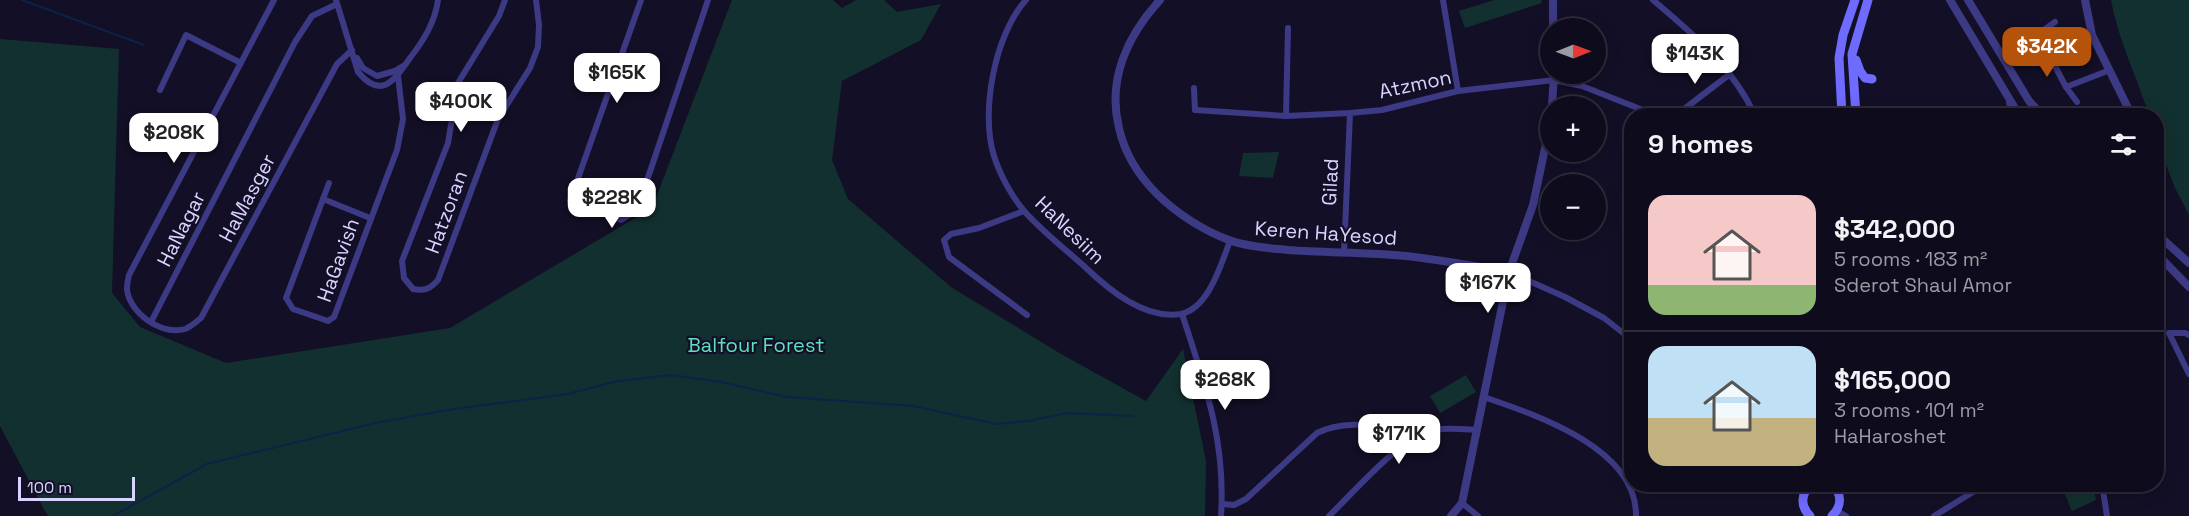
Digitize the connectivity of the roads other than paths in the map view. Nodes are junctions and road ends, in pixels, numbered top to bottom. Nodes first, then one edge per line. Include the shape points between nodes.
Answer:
1 (274, 0) edge
2 (438, 0) edge
3 (505, 0) edge
4 (536, 0) edge
5 (641, 0) edge
6 (708, 0) edge
7 (1026, 0) edge
8 (1160, 0) edge
9 (1443, 0) edge
10 (1553, 0) edge
11 (1653, 0) edge
12 (1855, 0) edge
13 (1868, 0) edge
14 (1950, 0) edge
15 (1968, 0) edge
16 (2085, 0) edge
17 (336, 2) edge
18 (1553, 18) edge
19 (2055, 22) dead end
20 (1288, 28) dead end
21 (352, 50) junction
22 (1853, 50) junction
23 (240, 63) junction
24 (406, 64) junction
25 (2110, 70) junction
26 (1730, 74) junction
27 (398, 76) junction
28 (1540, 79) edge
29 (1576, 84) edge
30 (2067, 87) junction
31 (1194, 88) dead end
32 (160, 90) dead end
33 (1458, 92) junction
34 (2009, 97) junction
35 (2077, 102) dead end
36 (1855, 104) junction
37 (1638, 108) edge
38 (1685, 108) edge
39 (1750, 108) edge
40 (1842, 108) edge
41 (1855, 108) edge
42 (2011, 108) edge
43 (2016, 108) edge
44 (2036, 108) edge
45 (2128, 108) edge
46 (1350, 112) junction
47 (1286, 116) junction
48 (1544, 162) edge
49 (329, 183) dead end
50 (323, 199) junction
51 (1024, 211) junction
52 (370, 218) junction
53 (2164, 240) edge
54 (1230, 241) junction
55 (1344, 253) junction
56 (2164, 261) edge
57 (2189, 263) edge
58 (1509, 272) junction
59 (2189, 287) edge
60 (1182, 314) junction
61 (1027, 315) dead end
62 (152, 322) junction
63 (1624, 334) edge
64 (2189, 335) edge
65 (2189, 374) edge
66 (1484, 397) junction
67 (1477, 430) junction
68 (1408, 440) junction
69 (1624, 479) edge
70 (1632, 492) edge
71 (1805, 492) edge
72 (1837, 492) edge
73 (1973, 492) edge
74 (2103, 492) edge
75 (1462, 503) junction
76 (1222, 504) junction
77 (1806, 514) edge
78 (1838, 514) edge
79 (1221, 516) edge
80 (1329, 516) edge
81 (1451, 516) edge
82 (1478, 516) edge
83 (1636, 516) edge
84 (1934, 516) edge
85 (2107, 516) edge

1 - 23 street
2 - 24 street via 425,39
3 - 4 street, Hatzoran via 458,83 448,142 402,261 404,278 413,289 430,288 438,280 495,127 530,68 538,47
5 - 6 street via 570,201 621,220 637,210
7 - 51 street, HaNesiim via 1017,9 1001,46 990,88 989,118 993,155
8 - 54 street, Keren HaYesod via 1133,34 1115,83 1120,136 1129,160 1166,204
9 - 33 street
10 - 18 street
11 - 26 street via 1695,36
12 - 40 main road via 1839,58
13 - 22 main road
14 - 34 street
15 - 44 street
16 - 25 street via 2092,35
17 - 21 street
17 - 62 street, HaNagar via 312,16 295,42
19 - 30 street via 2038,34
20 - 47 street
21 - 24 street via 363,68 378,75
21 - 27 street via 358,72 372,85 381,86
21 - 62 street, HaMasger via 338,64 201,318 177,330
22 - 36 main road
22 - 36 main road via 1860,72 1872,79 1858,90
23 - 32 street via 186,35
23 - 62 street via 129,275 127,290 131,302
24 - 27 street
25 - 30 street
25 - 45 street
26 - 38 street
26 - 39 street
27 - 52 street, HaGavish via 403,119 397,150
28 - 33 street, Atzmon
29 - 37 street, Atzmon
30 - 35 street
31 - 47 street, Atzmon via 1195,110
33 - 46 street, Atzmon via 1382,110
34 - 42 street
34 - 43 street
36 - 41 main road
46 - 47 street, Atzmon
46 - 55 street, Gilad
48 - 58 street via 1533,206
49 - 50 street, HaGavish
50 - 52 street
50 - 52 street, HaGavish via 286,298 293,309 328,321 334,317
51 - 60 street, HaNesiim via 1103,284 1126,299 1164,314
51 - 61 street via 951,234 944,240 949,257
53 - 57 street
54 - 55 street, Keren HaYesod via 1267,248
54 - 60 street via 1214,283 1200,302
55 - 58 street, Keren HaYesod via 1405,256
56 - 59 street
58 - 63 street via 1565,297
58 - 66 street
60 - 76 street via 1216,423
64 - 65 street via 2169,333
66 - 67 street
66 - 69 street via 1568,430 1607,457
67 - 68 street via 1446,429
67 - 75 street
68 - 76 street via 1384,427 1327,428 1246,499 1234,505
68 - 80 street
70 - 83 street
71 - 77 main road via 1802,501
72 - 78 main road
73 - 84 street
74 - 85 street
75 - 81 street
75 - 82 street
76 - 79 street

